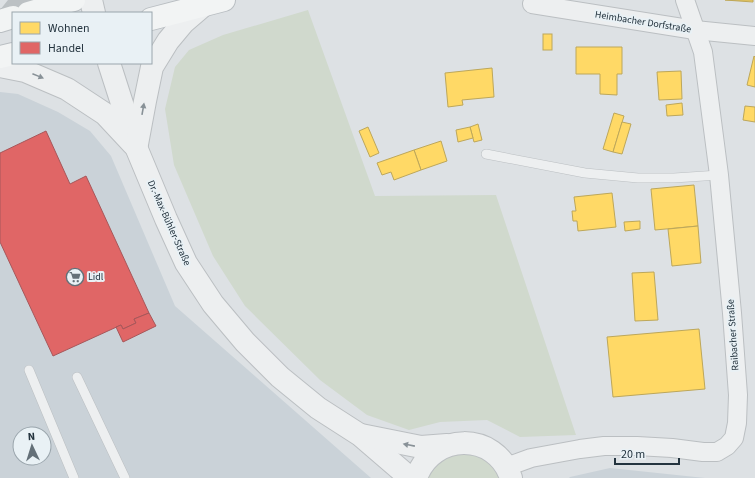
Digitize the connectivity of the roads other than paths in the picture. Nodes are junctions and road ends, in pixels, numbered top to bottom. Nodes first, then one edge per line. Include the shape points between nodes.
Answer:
1 (22, 0) edge
2 (74, 0) edge
3 (90, 0) edge
4 (685, 0) edge
5 (214, 3) edge
6 (532, 4) dead end
7 (13, 12) edge
8 (32, 12) edge
9 (94, 12) edge
10 (152, 19) edge
11 (695, 30) junction
12 (755, 36) edge
13 (12, 54) edge
14 (0, 58) edge
15 (109, 64) edge
16 (0, 66) edge
17 (136, 147) junction
18 (486, 154) dead end
19 (719, 175) junction
20 (29, 370) dead end
21 (78, 377) dead end
22 (360, 435) junction
23 (448, 445) junction
24 (508, 472) edge
25 (74, 478) edge
26 (125, 478) edge
27 (406, 478) edge
28 (416, 478) edge

1 - 7 main road
2 - 8 main road
3 - 9 street
4 - 11 street, Raibacher Straße
5 - 10 main road
17 -> 5 street via 152,67 183,23
6 - 11 street, Heimbacher Dorfstraße
11 - 12 street, Heimbacher Dorfstraße
11 - 19 street, Raibacher Straße via 703,52
13 - 14 main road
15 - 17 street, Dr.-Max-Bühler-Straße
16 -> 17 street via 25,71 67,89 105,114
17 - 22 street, Dr.-Max-Bühler-Straße via 186,263 213,304 245,342 280,377 318,408
18 - 19 lane via 586,173 638,178
19 - 24 street, Raibacher Straße via 738,396 734,438 717,452 658,447 604,446 580,449 531,458
20 - 25 lane
21 - 26 lane
23 -> 22 street, Dr.-Max-Bühler-Straße via 421,447
22 - 27 street, Dr.-Max-Bühler-Straße via 402,471
23 - 24 street, Dr.-Max-Bühler-Straße via 474,444 487,449 497,456
23 - 28 street via 430,455

